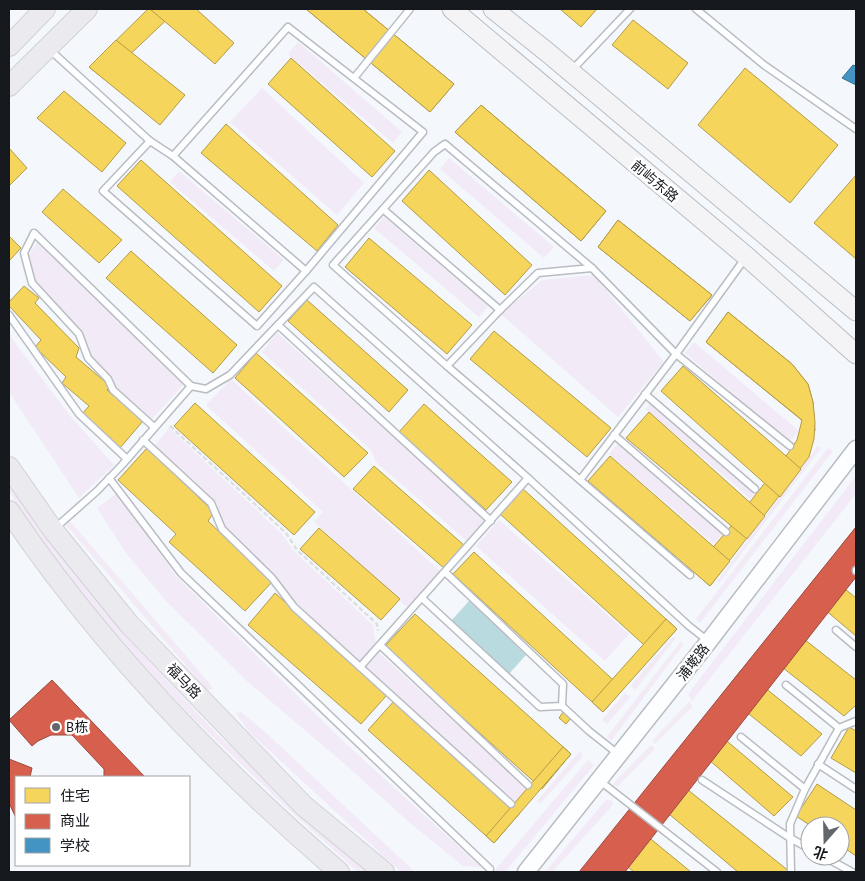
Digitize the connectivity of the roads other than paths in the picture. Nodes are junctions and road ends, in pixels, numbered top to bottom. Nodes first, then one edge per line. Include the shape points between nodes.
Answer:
1 (87, 9) edge
2 (410, 9) edge
3 (452, 9) edge
4 (493, 9) edge
5 (630, 9) edge
6 (696, 9) edge
7 (38, 13) edge
8 (9, 46) edge
9 (47, 48) junction
10 (570, 72) junction
11 (354, 78) junction
12 (9, 86) edge
13 (856, 129) edge
14 (150, 141) junction
15 (173, 156) junction
16 (384, 210) junction
17 (746, 256) junction
18 (592, 268) junction
19 (306, 271) junction
20 (500, 310) junction
21 (856, 311) edge
22 (9, 315) edge
23 (278, 325) junction
24 (676, 354) junction
25 (856, 354) edge
26 (447, 366) junction
27 (191, 386) junction
28 (645, 394) junction
29 (154, 427) junction
30 (614, 435) junction
31 (143, 440) junction
32 (790, 446) dead end
33 (856, 449) edge
34 (127, 459) junction
35 (9, 467) edge
36 (110, 478) junction
37 (528, 478) junction
38 (580, 480) junction
39 (755, 489) dead end
40 (9, 511) edge
41 (491, 521) junction
42 (54, 530) junction
43 (726, 532) dead end
44 (445, 572) junction
45 (690, 574) dead end
46 (423, 599) junction
47 (836, 630) dead end
48 (709, 641) junction
49 (380, 645) junction
50 (856, 647) edge
51 (360, 668) junction
52 (786, 685) dead end
53 (562, 706) junction
54 (856, 721) edge
55 (839, 728) junction
56 (741, 737) dead end
57 (620, 755) junction
58 (818, 764) junction
59 (702, 780) dead end
60 (600, 781) junction
61 (528, 785) dead end
62 (805, 789) junction
63 (856, 789) edge
64 (511, 804) dead end
65 (790, 838) junction
66 (800, 844) edge
67 (490, 869) dead end
68 (339, 872) edge
69 (384, 872) edge
70 (526, 872) edge
71 (717, 872) edge
72 (792, 872) edge

1 - 9 main road
2 - 11 lane
3 - 17 main road, 前屿东路
4 - 10 main road
5 - 10 lane
6 - 13 lane via 764,65
7 - 8 main road
9 - 12 main road
9 - 14 lane
10 - 21 main road
11 - 15 lane via 288,27
11 - 19 lane via 423,132
14 - 15 lane
14 - 19 lane via 103,191 257,326
15 - 19 lane
16 - 18 lane via 434,152 445,144
16 - 20 lane
16 - 26 lane via 333,265
17 - 24 lane
17 - 25 main road, 前屿东路
18 - 20 lane via 538,273
18 - 24 lane
20 - 26 lane
22 - 34 lane via 78,414
23 - 27 lane via 230,375 206,388
23 - 37 lane via 314,287
23 - 41 lane
24 - 28 lane
24 - 32 lane
26 - 38 lane
27 - 29 lane
27 - 29 lane via 34,233 24,253 32,283 79,334 88,358 108,379 113,390
28 - 30 lane
28 - 39 lane
29 - 31 lane
30 - 38 lane
30 - 43 lane
31 - 34 lane
31 - 51 lane via 211,503 222,529 272,578 294,607
33 - 48 street, 浦墘路
34 - 36 lane
35 - 42 main road, 福马路
36 - 42 lane
36 - 67 lane via 181,574
37 - 41 lane
37 - 48 lane
38 - 45 lane
40 - 68 main road via 72,597 161,700 204,746
41 - 44 lane
42 - 69 main road, 福马路 via 128,624 304,806
44 - 46 lane
44 - 53 lane via 563,684
46 - 49 lane
46 - 53 lane via 540,707
47 - 50 lane
48 - 57 street, 浦墘路
49 - 51 lane
49 - 61 lane
51 - 64 lane
52 - 55 lane
53 - 57 lane
54 - 55 lane
55 - 58 lane
56 - 62 lane
57 - 60 street, 浦墘路
58 - 62 lane
58 - 63 lane
59 - 65 lane
60 - 70 street, 浦墘路
60 - 71 lane
62 - 65 lane via 790,824
65 - 66 lane
65 - 72 lane

